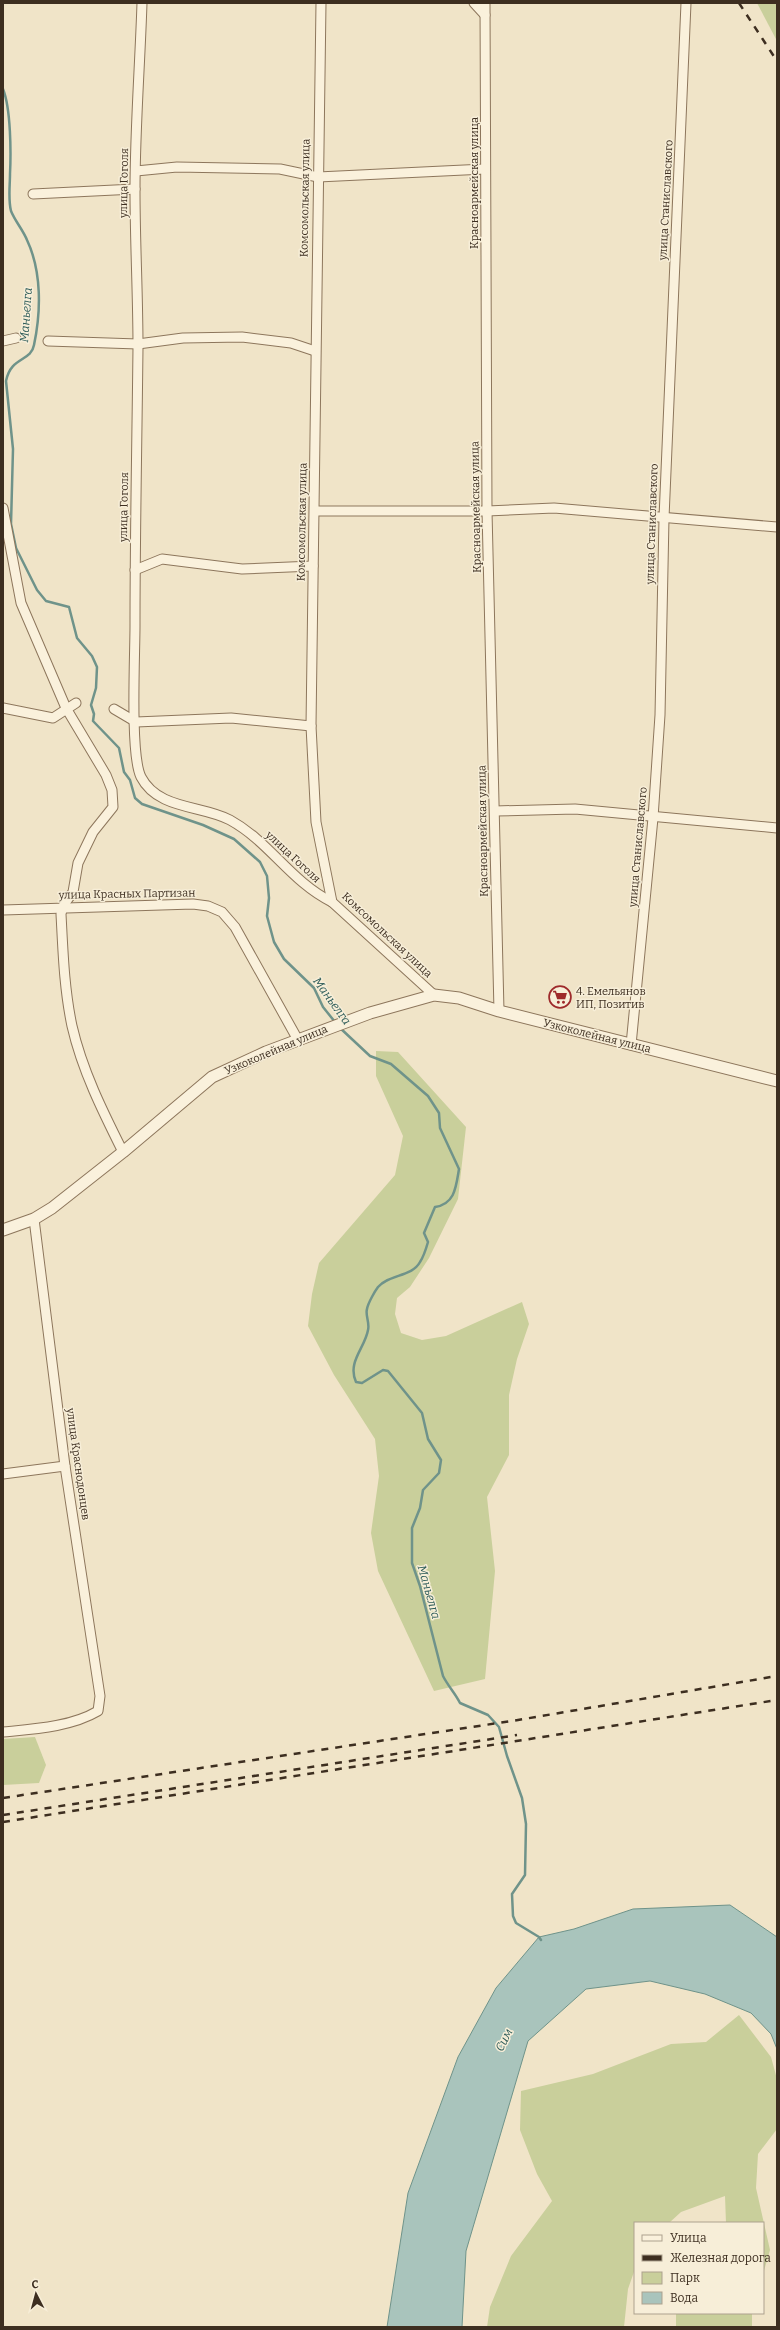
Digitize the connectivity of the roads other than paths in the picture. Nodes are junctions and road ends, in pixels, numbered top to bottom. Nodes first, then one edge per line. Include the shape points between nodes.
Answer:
1 (142, 3) edge
2 (321, 3) edge
3 (474, 3) edge
4 (485, 3) edge
5 (686, 3) edge
6 (485, 15) junction
7 (485, 169) junction
8 (136, 171) junction
9 (318, 177) junction
10 (135, 188) junction
11 (33, 194) dead end
12 (16, 338) dead end
13 (3, 341) edge
14 (48, 341) dead end
15 (138, 344) junction
16 (315, 352) junction
17 (3, 508) edge
18 (487, 511) junction
19 (315, 512) junction
20 (664, 518) junction
21 (777, 526) edge
22 (12, 562) junction
23 (3, 566) edge
24 (313, 566) junction
25 (135, 570) junction
26 (76, 703) dead end
27 (3, 708) edge
28 (66, 708) junction
29 (114, 709) dead end
30 (136, 722) junction
31 (311, 726) junction
32 (495, 811) junction
33 (654, 818) junction
34 (777, 828) edge
35 (332, 902) junction
36 (63, 906) junction
37 (3, 910) edge
38 (434, 995) junction
39 (500, 1011) junction
40 (298, 1040) junction
41 (631, 1044) junction
42 (777, 1082) edge
43 (123, 1152) junction
44 (34, 1218) junction
45 (3, 1230) edge
46 (65, 1466) junction
47 (3, 1474) edge
48 (3, 1732) edge

1 - 8 street, улица Гоголя
2 - 9 street, Комсомольская улица
3 - 6 street
4 - 6 street, Красноармейская улица
5 - 20 street, улица Станиславского
6 - 7 street, Красноармейская улица
7 - 9 street
7 - 18 street, Красноармейская улица
8 - 9 street via 177,167 280,169
8 - 10 street, улица Гоголя
9 - 16 street, Комсомольская улица
10 - 11 street
10 - 15 street, улица Гоголя
12 - 13 street
14 - 15 street
15 - 16 street via 183,338 242,337 291,343
15 - 25 street, улица Гоголя
16 - 19 street, Комсомольская улица
17 - 22 street
18 - 19 street
18 - 20 street via 554,508
18 - 32 street, Красноармейская улица
19 - 24 street, Комсомольская улица
20 - 21 street
20 - 33 street, улица Станиславского via 660,715
22 - 23 street
22 - 28 street via 21,603
24 - 25 street via 242,569 162,559
24 - 31 street, Комсомольская улица
25 - 30 street, улица Гоголя
26 - 28 street
27 - 28 street via 53,718
28 - 36 street via 106,775 112,790 113,808 93,832 78,863 73,892
29 - 30 street
30 - 31 street via 231,718
30 - 35 street, улица Гоголя via 140,775 149,789 177,805 228,819 261,842 312,892
31 - 35 street, Комсомольская улица via 316,822
32 - 33 street via 575,809
32 - 39 street, Красноармейская улица
33 - 34 street
33 - 41 street, улица Станиславского
35 - 38 street, Комсомольская улица
36 - 37 street, улица Красных Партизан
36 - 40 street, улица Красных Партизан via 192,904 208,906 222,912 235,927
36 - 43 street via 61,914 64,977 72,1027 96,1097
38 - 39 street, Узкоколейная улица via 459,998
38 - 40 street, Узкоколейная улица via 353,1019
39 - 41 street, Узкоколейная улица
40 - 43 street, Узкоколейная улица via 212,1077
41 - 42 street, Узкоколейная улица
43 - 44 street, Узкоколейная улица via 52,1208
44 - 45 street, Узкоколейная улица
44 - 46 street, улица Краснодонцев
46 - 47 street
46 - 48 street, улица Краснодонцев via 100,1696 98,1712 57,1725

